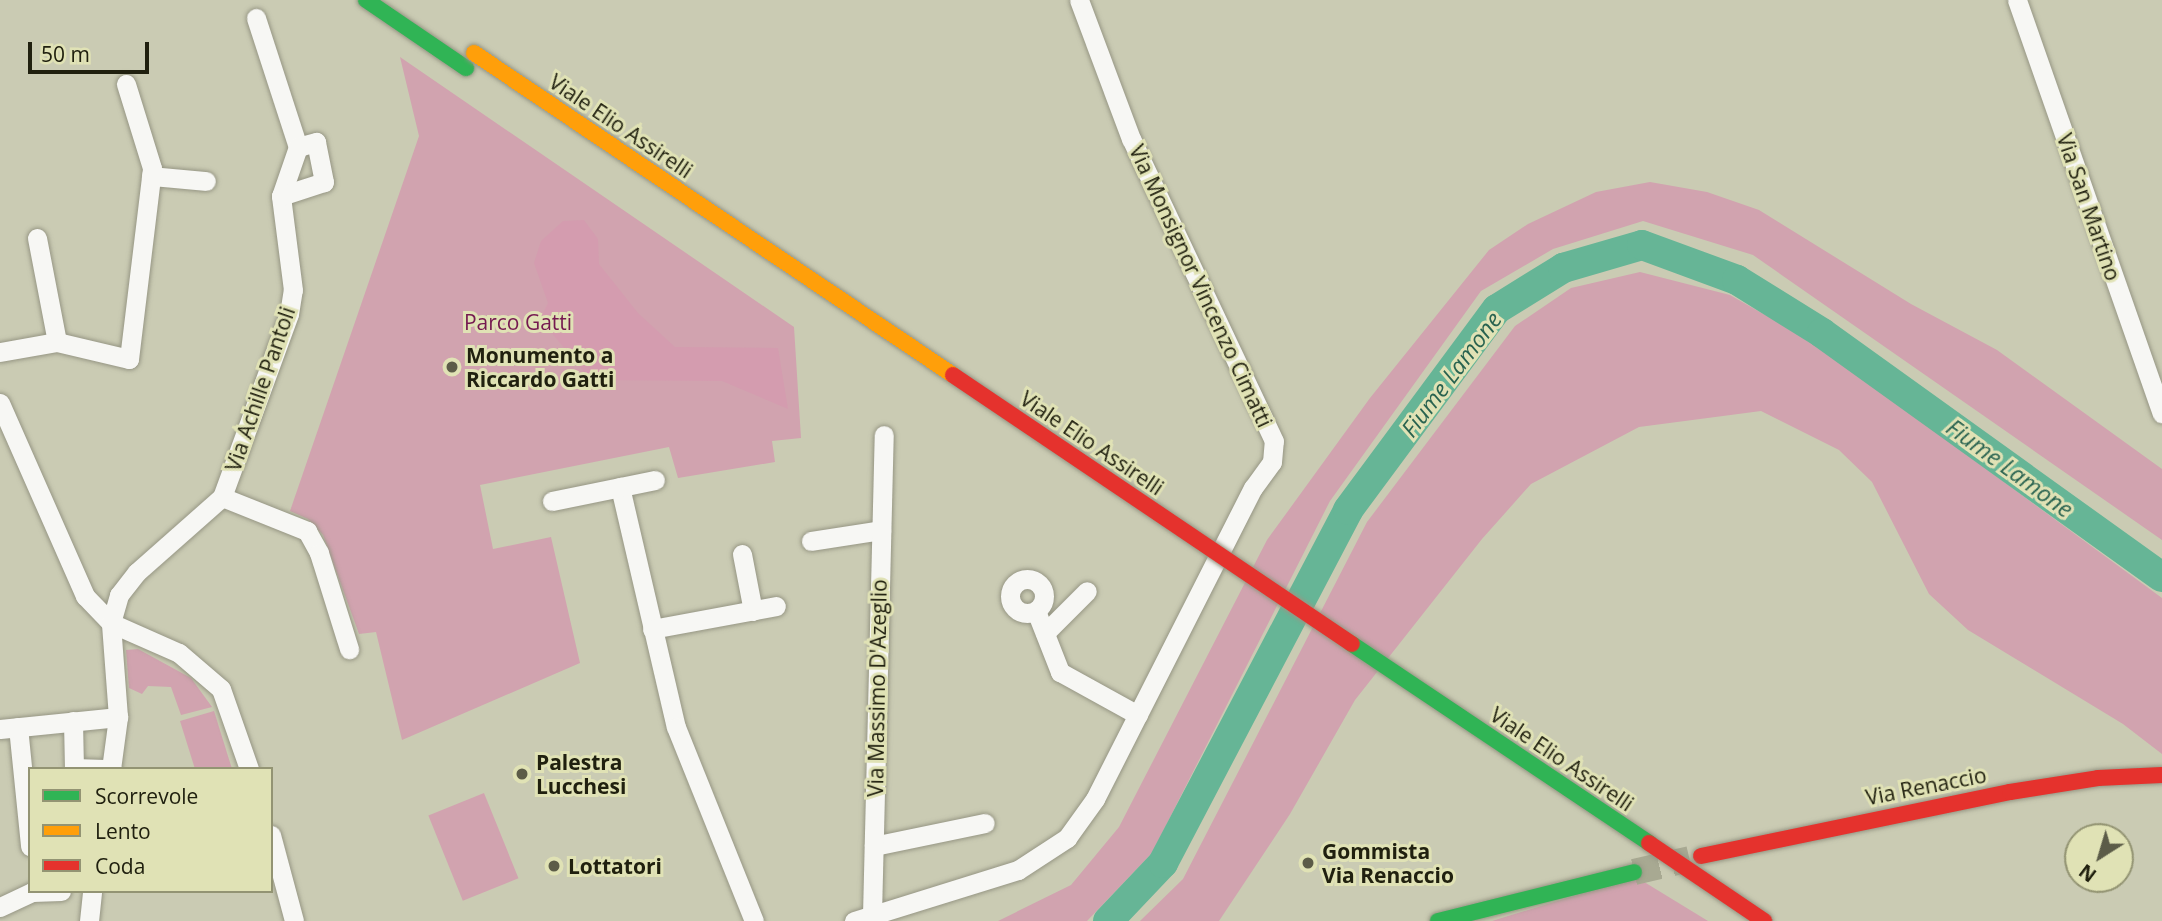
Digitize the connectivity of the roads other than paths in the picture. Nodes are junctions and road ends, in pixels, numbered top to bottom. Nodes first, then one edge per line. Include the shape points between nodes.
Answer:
1 (366, 0) edge
2 (395, 0) edge
3 (1079, 0) edge
4 (2017, 0) edge
5 (257, 18) dead end
6 (126, 84) dead end
7 (298, 147) junction
8 (151, 176) junction
9 (206, 181) dead end
10 (281, 195) junction
11 (37, 238) dead end
12 (57, 342) junction
13 (0, 352) edge
14 (0, 402) edge
15 (2162, 413) edge
16 (884, 435) dead end
17 (655, 480) dead end
18 (620, 487) junction
19 (222, 498) junction
20 (552, 501) dead end
21 (881, 530) junction
22 (811, 541) dead end
23 (742, 554) dead end
24 (1087, 591) dead end
25 (776, 607) dead end
26 (753, 611) junction
27 (1036, 611) dead end
28 (111, 623) junction
29 (652, 629) junction
30 (1045, 633) junction
31 (349, 649) dead end
32 (1138, 715) junction
33 (118, 717) junction
34 (73, 721) junction
35 (9, 728) edge
36 (74, 767) edge
37 (111, 767) edge
38 (248, 767) edge
39 (2162, 775) edge
40 (985, 823) dead end
41 (28, 835) edge
42 (273, 842) edge
43 (874, 846) junction
44 (1701, 856) tunnel mouth
45 (1634, 872) tunnel mouth
46 (30, 893) edge
47 (92, 893) edge
48 (0, 907) edge
49 (863, 918) edge
50 (89, 921) edge
51 (294, 921) edge
52 (754, 921) edge
53 (1438, 921) edge
54 (1735, 921) edge
55 (1764, 921) edge

1 - 54 main road, Viale Elio Assirelli
2 - 55 main road, Viale Elio Assirelli, bridge
3 - 32 street, Via Monsignor Vincenzo Cimatti via 1131,139 1274,441 1272,462 1253,488
4 - 15 street, Via San Martino
5 - 7 street
6 - 8 street
7 - 10 street, Via Achille Pantoli
7 - 10 street via 316,142 324,182
8 - 9 street
8 - 12 street via 129,359
10 - 19 street, Via Achille Pantoli via 293,290 289,314
11 - 12 street
12 - 13 street
14 - 28 street via 85,596
16 - 21 street, Via Massimo D'Azeglio
17 - 18 street
18 - 20 street
18 - 29 street
19 - 28 street, Via Achille Pantoli via 137,572 119,595
19 - 31 street, Via Achille Pantoli via 307,531 319,553
21 - 22 street
21 - 43 street, Via Massimo D'Azeglio
23 - 26 street
24 - 30 street
25 - 26 street
26 - 29 street
27 - 30 street
28 - 33 street
28 - 38 street via 179,653 221,689
29 - 52 street via 676,727
30 - 32 street via 1060,672
32 - 49 street, Via Monsignor Vincenzo Cimatti via 1095,799 1066,838 1018,870
33 - 34 street
33 - 37 street
34 - 35 street
34 - 36 street
35 - 41 street
39 - 44 main road, Via Renaccio via 2098,778 2010,792
40 - 43 street
42 - 51 street
43 - 49 street, Via Massimo D'Azeglio
45 - 53 main road
46 - 48 street
47 - 50 street

